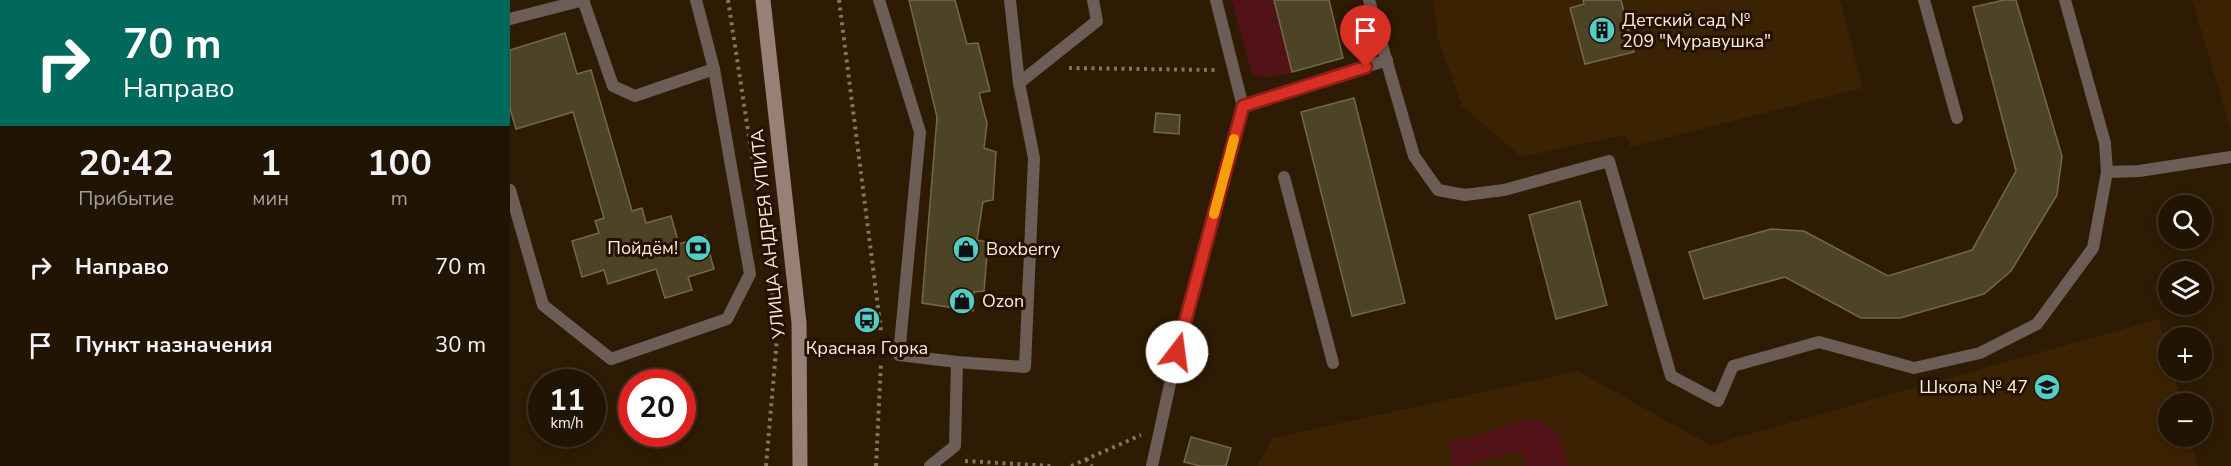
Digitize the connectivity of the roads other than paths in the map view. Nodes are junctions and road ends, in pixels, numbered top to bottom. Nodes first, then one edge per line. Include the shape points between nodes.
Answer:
1 (584, 0) edge
2 (696, 0) edge
3 (763, 0) edge
4 (879, 0) edge
5 (1010, 0) edge
6 (1093, 0) edge
7 (1216, 0) edge
8 (1369, 0) edge
9 (1924, 0) edge
10 (2064, 0) edge
11 (510, 20) edge
12 (1387, 60) junction
13 (714, 69) junction
14 (1019, 83) junction
15 (1243, 106) junction
16 (1957, 118) dead end
17 (2231, 157) edge
18 (2107, 172) junction
19 (1284, 177) dead end
20 (510, 190) edge
21 (957, 362) junction
22 (1333, 363) dead end
23 (935, 463) edge
24 (800, 466) edge
25 (1152, 466) edge

1 - 11 lane
1 - 13 lane via 613,86 635,96
2 - 13 lane
3 - 24 main road, УЛИЦА АНДРЕЯ УПИТА via 799,323
4 - 21 lane via 920,132 899,355
5 - 14 lane
6 - 14 lane via 1097,21
7 - 15 lane
8 - 12 lane
9 - 16 lane
10 - 18 lane via 2105,143
12 - 15 lane
12 - 18 lane via 1414,156 1438,190 1465,195 1504,190 1609,161 1671,376 1718,401 1733,366 1819,342 1914,368 1980,353 2037,324 2092,248
13 - 20 lane via 750,274 727,318 611,359 543,305
14 - 21 lane via 1034,158 1025,367
15 - 25 lane via 1177,352
17 - 18 lane
19 - 22 lane
21 - 23 lane via 955,446

